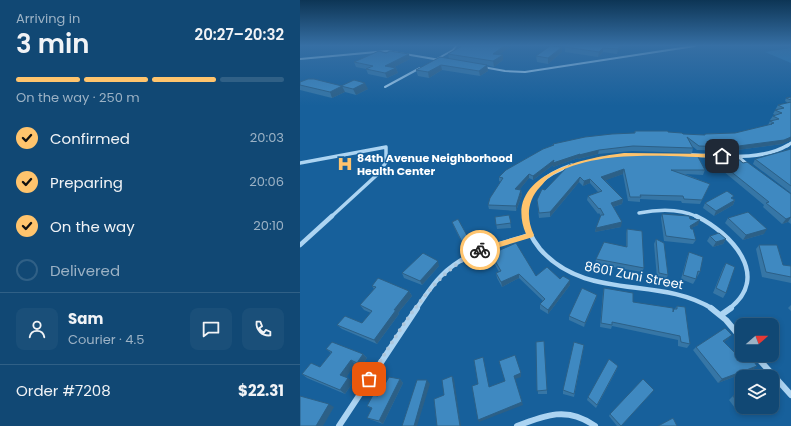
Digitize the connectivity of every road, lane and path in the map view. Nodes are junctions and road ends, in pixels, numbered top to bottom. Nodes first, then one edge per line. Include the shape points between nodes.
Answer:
1 (424, 66) edge
2 (480, 66) edge
3 (566, 66) edge
4 (385, 87) dead end
5 (790, 145) edge
6 (689, 155) edge
7 (737, 156) junction
8 (580, 162) edge
9 (300, 163) edge
10 (752, 168) edge
11 (639, 213) dead end
12 (530, 235) junction
13 (300, 245) edge
14 (721, 315) junction
15 (735, 331) edge
16 (761, 362) edge
17 (791, 395) edge
18 (339, 426) edge
19 (517, 426) edge
20 (595, 426) edge

1 - 4 street
2 - 3 street via 525,72
5 - 7 street via 758,154
6 - 7 street
7 - 10 street
8 - 12 street, 8601 Zuni Street via 559,169 534,188 525,212
9 - 13 street via 386,147 386,162 379,173
11 - 14 street via 680,211 695,216 719,230 743,256 749,271 747,286 737,301
12 - 14 street, 8601 Zuni Street via 554,264 581,278 591,282 686,297
12 - 18 street via 468,256 441,276 415,310
14 - 15 street, 8601 Zuni Street
16 - 17 street
19 - 20 street via 552,413 563,413 572,414

